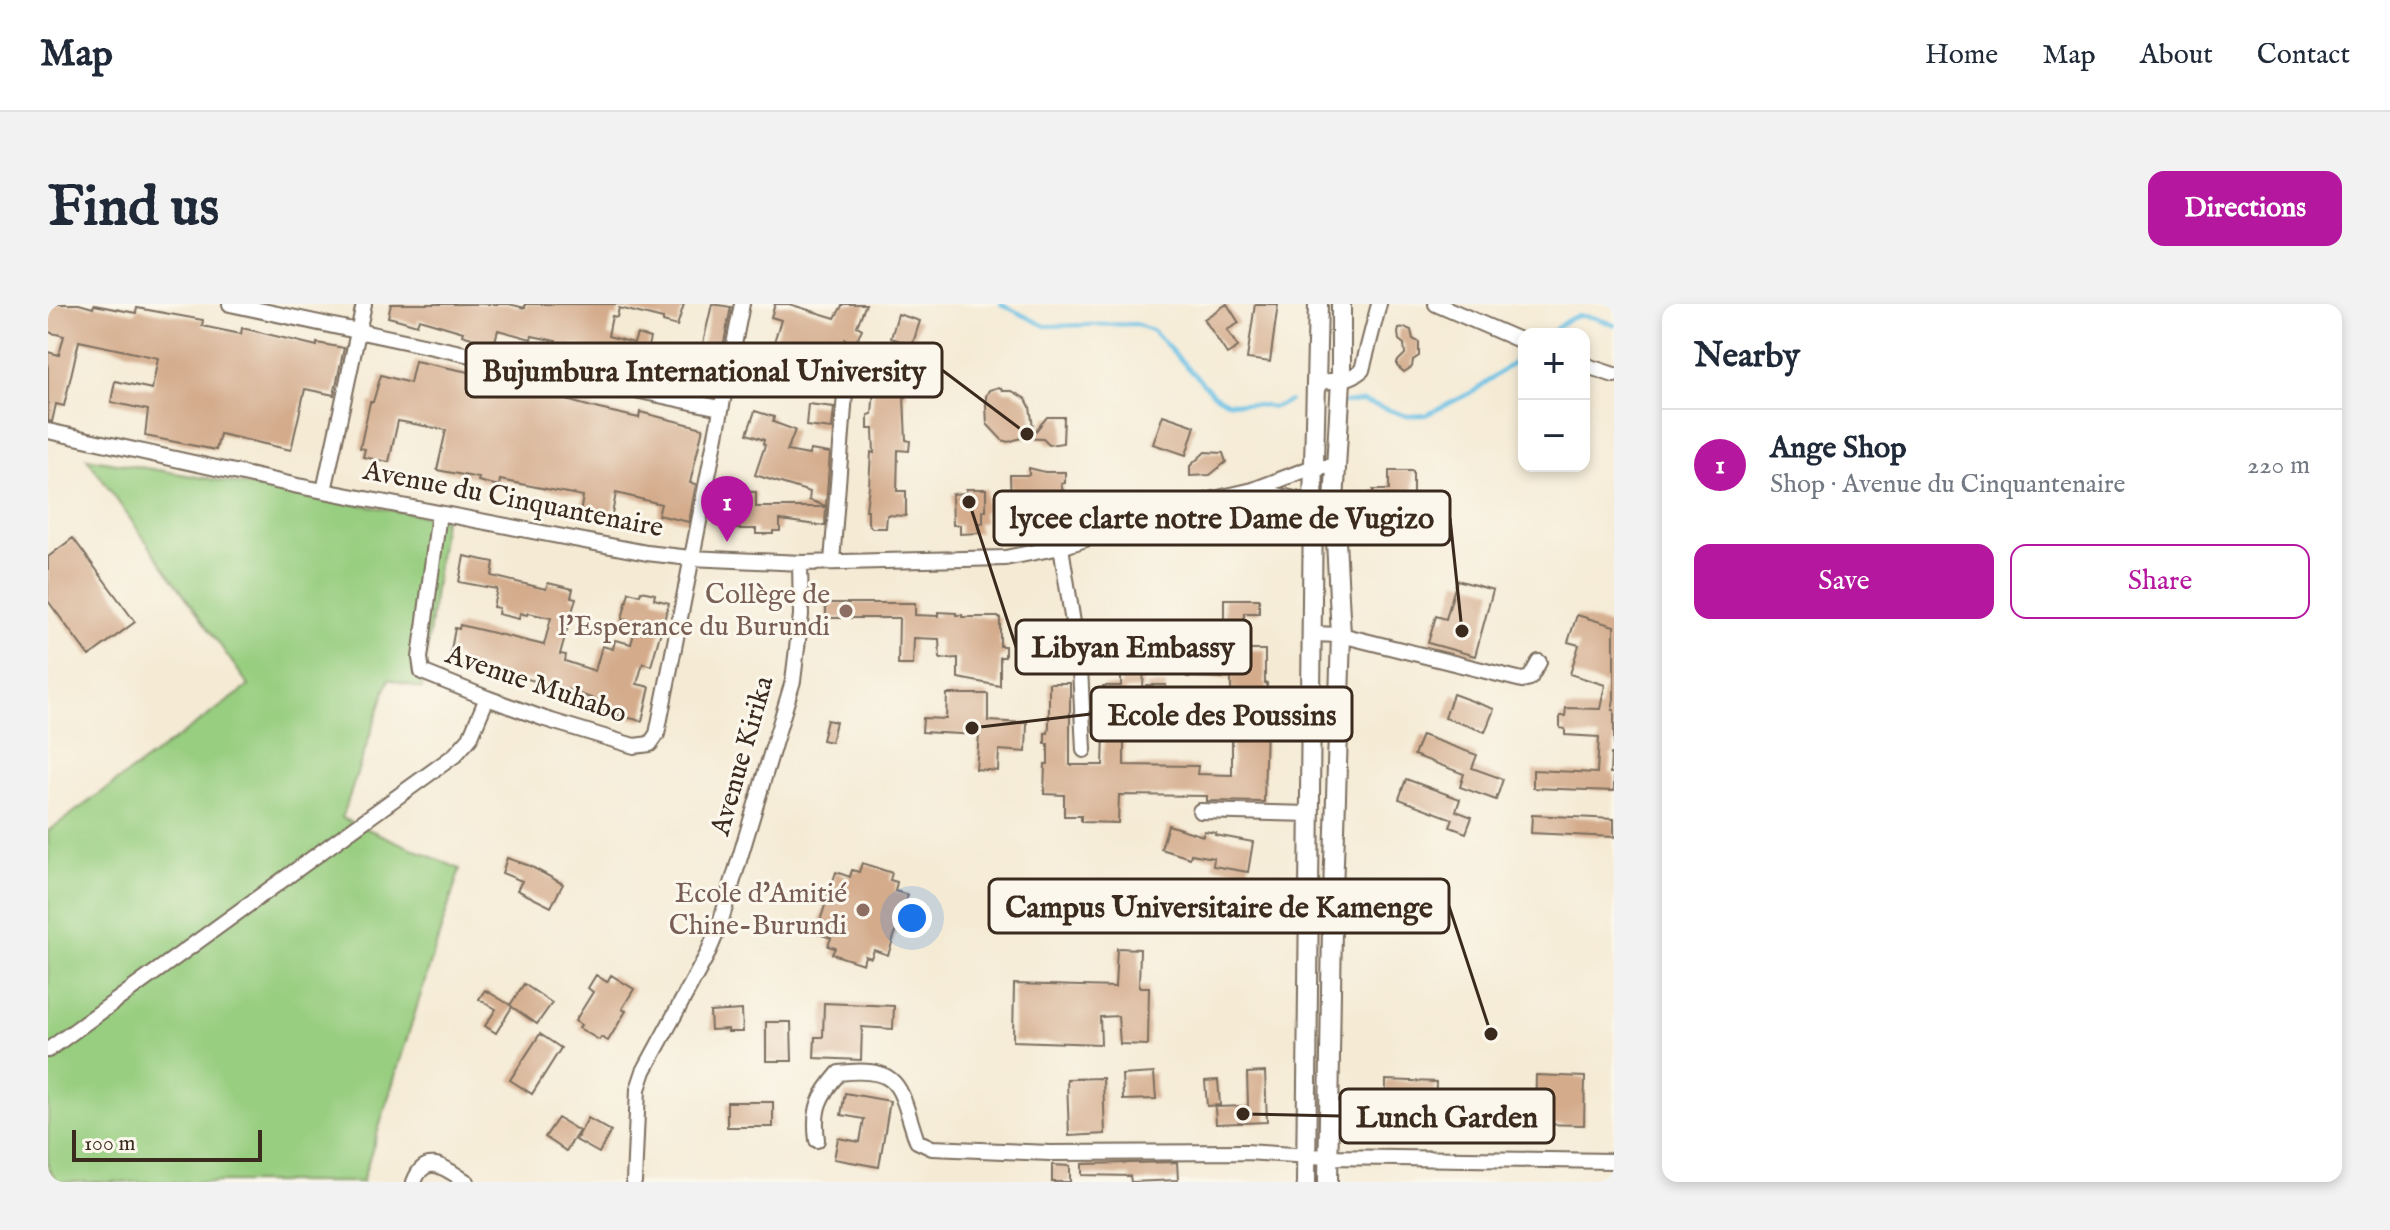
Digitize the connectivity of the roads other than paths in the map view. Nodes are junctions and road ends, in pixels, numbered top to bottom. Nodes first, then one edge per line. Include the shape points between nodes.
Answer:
1 (364, 304) edge
2 (742, 304) edge
3 (1318, 304) edge
4 (1341, 304) edge
5 (1379, 304) edge
6 (236, 305) edge
7 (1447, 305) edge
8 (358, 332) junction
9 (1518, 339) edge
10 (848, 355) dead end
11 (1590, 367) edge
12 (1614, 375) edge
13 (1317, 387) junction
14 (1340, 388) junction
15 (720, 408) junction
16 (48, 431) edge
17 (1313, 467) junction
18 (1336, 467) junction
19 (1253, 490) junction
20 (324, 491) junction
21 (1313, 503) junction
22 (1334, 503) junction
23 (439, 513) junction
24 (1061, 547) junction
25 (690, 558) junction
26 (832, 562) junction
27 (800, 563) junction
28 (1312, 634) junction
29 (1341, 635) junction
30 (1539, 662) dead end
31 (487, 698) junction
32 (1084, 750) dead end
33 (1200, 811) dead end
34 (1311, 814) junction
35 (1308, 925) junction
36 (1332, 927) junction
37 (48, 1050) edge
38 (817, 1140) dead end
39 (1306, 1156) junction
40 (1327, 1157) junction
41 (1614, 1161) edge
42 (414, 1182) edge
43 (467, 1182) edge
44 (634, 1182) edge
45 (1306, 1182) edge
46 (1328, 1182) edge

1 - 8 street
2 - 15 street
3 - 13 main road
4 - 14 main road
5 - 14 street via 1365,366
6 - 8 street
7 - 9 street
8 - 15 street
8 - 20 street
10 - 26 street
11 - 12 street
13 - 14 street
13 - 17 main road
14 - 18 main road
15 - 25 street
16 - 20 street, Avenue du Cinquantenaire
17 - 18 street, Avenue du Cinquantenaire
17 - 19 street, Avenue du Cinquantenaire
17 - 21 main road
18 - 22 main road
19 - 21 street
19 - 24 street, Avenue du Cinquantenaire
20 - 23 street, Avenue du Cinquantenaire
21 - 22 street
21 - 28 main road
22 - 29 main road
23 - 25 street, Avenue du Cinquantenaire
23 - 31 street, Avenue Muhabo via 421,669
24 - 26 street, Avenue du Cinquantenaire via 1001,558
24 - 32 street via 1080,667
25 - 27 street, Avenue du Cinquantenaire
25 - 31 street, Avenue Muhabo via 657,734 650,744 634,746
26 - 27 street, Avenue du Cinquantenaire
27 - 44 street, Avenue Kirika via 800,627 790,691 719,927 638,1089
28 - 29 street
28 - 34 main road
29 - 30 street via 1522,680 1530,678
29 - 36 main road
31 - 37 street via 470,738 455,755
33 - 34 street
34 - 35 main road
35 - 36 main road
35 - 39 main road
36 - 40 main road
38 - 39 street via 814,1118 828,1086 839,1073 873,1071 900,1088 917,1141 932,1148
39 - 40 street
39 - 45 main road
40 - 41 street
40 - 46 main road
42 - 43 street via 419,1171 433,1164

